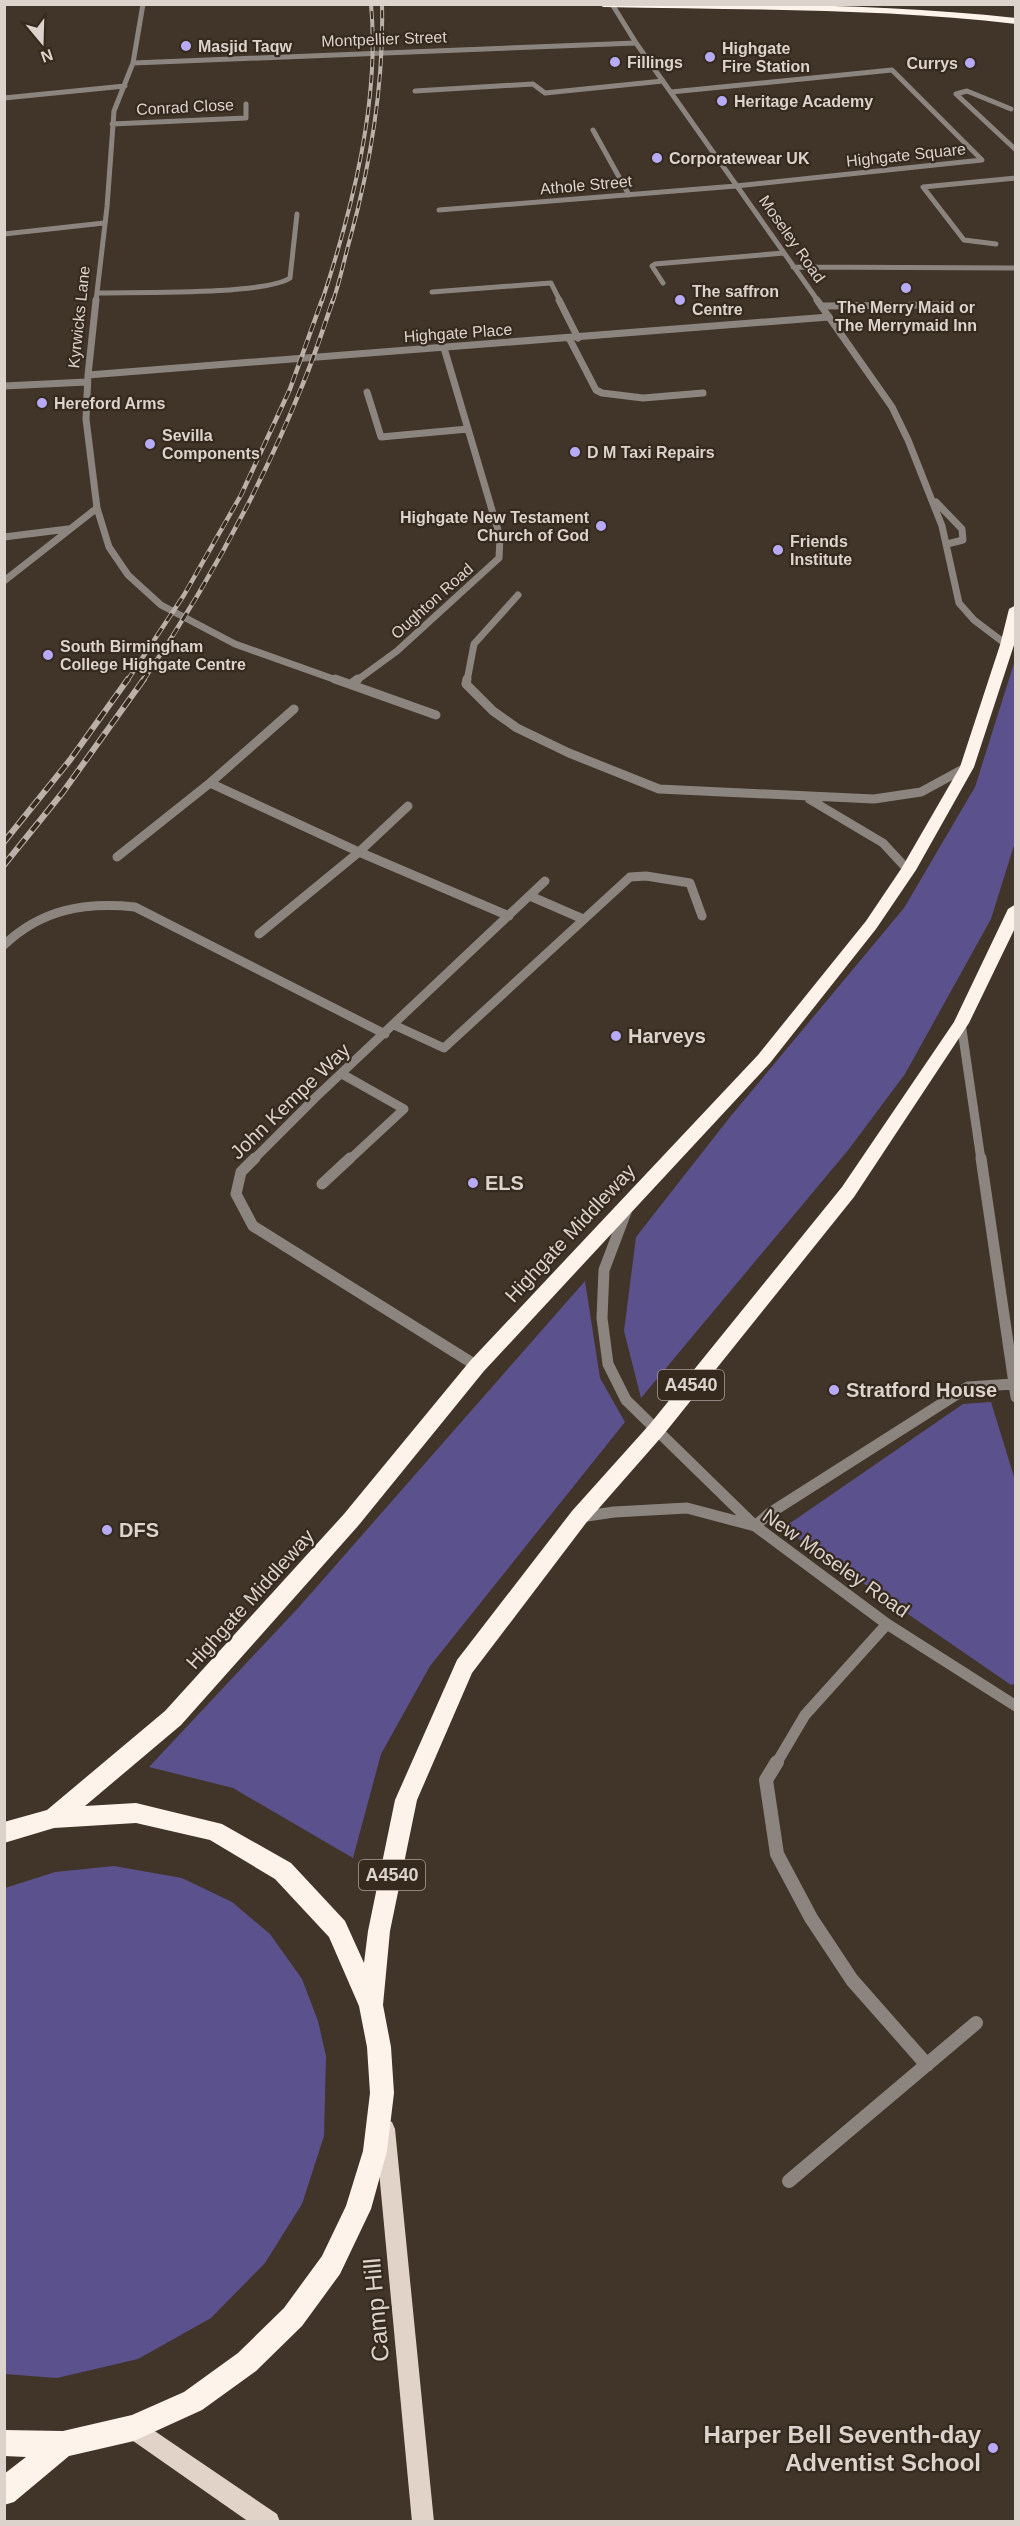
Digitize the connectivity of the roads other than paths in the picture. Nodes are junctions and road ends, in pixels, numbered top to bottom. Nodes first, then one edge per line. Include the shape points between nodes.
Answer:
1 (142, 4) edge
2 (603, 4) edge
3 (613, 5) edge
4 (1004, 11) dead end
5 (971, 16) junction
6 (1016, 21) edge
7 (636, 43) junction
8 (133, 63) junction
9 (663, 81) junction
10 (125, 86) junction
11 (415, 91) dead end
12 (671, 92) junction
13 (4, 98) edge
14 (246, 104) dead end
15 (1011, 109) dead end
16 (112, 124) junction
17 (593, 130) dead end
18 (1016, 150) edge
19 (1016, 178) edge
20 (736, 186) junction
21 (629, 195) junction
22 (439, 210) dead end
23 (297, 214) dead end
24 (105, 223) junction
25 (4, 234) edge
26 (996, 244) dead end
27 (784, 253) junction
28 (794, 267) junction
29 (1016, 268) edge
30 (663, 283) dead end
31 (432, 292) dead end
32 (97, 293) junction
33 (948, 304) dead end
34 (821, 306) junction
35 (829, 317) junction
36 (569, 338) junction
37 (578, 338) junction
38 (444, 348) junction
39 (87, 378) junction
40 (4, 386) edge
41 (367, 392) dead end
42 (703, 393) dead end
43 (468, 429) junction
44 (933, 499) junction
45 (97, 508) junction
46 (69, 529) junction
47 (4, 537) edge
48 (947, 544) junction
49 (4, 580) edge
50 (518, 595) dead end
51 (1016, 609) edge
52 (1007, 645) junction
53 (351, 684) junction
54 (294, 708) dead end
55 (436, 716) dead end
56 (967, 767) junction
57 (210, 783) junction
58 (807, 797) junction
59 (408, 806) dead end
60 (359, 852) junction
61 (117, 857) dead end
62 (908, 870) junction
63 (545, 881) dead end
64 (530, 896) junction
65 (1016, 909) edge
66 (509, 916) junction
67 (702, 916) dead end
68 (583, 919) junction
69 (259, 934) dead end
70 (4, 945) edge
71 (961, 1023) junction
72 (394, 1025) junction
73 (385, 1034) junction
74 (342, 1074) junction
75 (322, 1184) dead end
76 (629, 1203) junction
77 (477, 1366) junction
78 (1013, 1384) junction
79 (1016, 1397) edge
80 (657, 1429) junction
81 (579, 1517) junction
82 (755, 1526) junction
83 (887, 1624) junction
84 (1016, 1706) edge
85 (54, 1818) junction
86 (4, 1833) edge
87 (371, 2005) junction
88 (976, 2023) dead end
89 (927, 2065) junction
90 (382, 2093) junction
91 (789, 2181) dead end
92 (134, 2428) junction
93 (4, 2443) edge
94 (63, 2444) junction
95 (4, 2492) edge
96 (269, 2522) edge
97 (423, 2522) edge

1 - 8 street, Kyrwicks Lane
2 - 3 highway
3 - 5 highway
3 - 7 street, Moseley Road
4 - 5 highway
5 - 6 highway
7 - 8 street, Montpellier Street
7 - 9 street, Moseley Road
8 - 10 street, Kyrwicks Lane
9 - 11 street via 545,93 533,84
9 - 12 street, Moseley Road
10 - 13 street
10 - 16 street, Kyrwicks Lane
12 - 20 street, Moseley Road
12 - 20 street, Highgate Square via 892,70 982,160
14 - 16 street, Conrad Close via 246,118
15 - 18 street via 967,91 956,93
16 - 24 street, Kyrwicks Lane
17 - 21 street
19 - 26 street via 923,187 964,240
20 - 21 street, Athole Street
20 - 27 street, Moseley Road
21 - 22 street, Athole Street
23 - 32 street via 290,278 281,284
24 - 25 street
24 - 32 street, Kyrwicks Lane
27 - 28 street, Moseley Road
27 - 30 street via 655,264 653,269
28 - 29 street
28 - 34 street, Moseley Road
31 - 37 street via 551,283
32 - 39 street, Kyrwicks Lane
33 - 34 street
34 - 35 street, Moseley Road
35 - 37 street, Highgate Place
35 - 44 street, Moseley Road via 892,407
36 - 37 street, Highgate Place
36 - 38 street, Highgate Place
36 - 42 street via 596,390 602,393 643,398
38 - 39 street, Highgate Place
38 - 43 street, Oughton Road
39 - 40 street, Highgate Place
39 - 45 street, Kyrwicks Lane via 86,419
41 - 43 street via 381,437
43 - 53 street, Oughton Road via 500,537 499,558 397,651
44 - 48 street, Moseley Road
44 - 48 street, Moseley Road via 962,529 963,540
45 - 46 street
45 - 53 street, Kyrwicks Lane via 109,547 128,575 161,605 235,644
46 - 47 street
46 - 49 street
48 - 52 street, Moseley Road via 960,604
50 - 58 street via 474,644 466,684 517,728 659,789
51 - 52 highway, Highgate Middleway
52 - 56 highway, Highgate Middleway
53 - 55 street, Kyrwicks Lane
54 - 57 street
56 - 58 street via 921,792 874,799
56 - 62 highway, Highgate Middleway
57 - 60 street
57 - 61 street
58 - 62 street via 883,843
59 - 60 street
60 - 66 street
60 - 69 street
62 - 76 highway, Highgate Middleway via 871,925 764,1059
63 - 64 street, John Kempe Way
64 - 66 street, John Kempe Way
64 - 68 street
65 - 71 highway, A4540
66 - 72 street, John Kempe Way
67 - 68 street via 690,883 636,876 627,879
68 - 72 street via 444,1048
70 - 73 street via 13,936 67,909 102,904 135,908
71 - 78 street
71 - 80 highway, A4540 via 848,1192
72 - 73 street, John Kempe Way
73 - 74 street, John Kempe Way
74 - 75 street via 404,1109
74 - 77 street, John Kempe Way via 241,1172 236,1194 253,1226
76 - 77 highway, Highgate Middleway
76 - 80 street via 604,1270 602,1318 608,1364 626,1400
77 - 85 highway, Highgate Middleway via 351,1520 173,1719
78 - 79 street
78 - 82 street via 968,1387
80 - 81 highway, A4540
80 - 82 street
81 - 82 street, New Moseley Road via 687,1508
81 - 87 highway, A4540 via 464,1668 406,1800 379,1931
82 - 83 street, New Moseley Road
83 - 84 street, New Moseley Road
83 - 89 street via 805,1715 766,1780 777,1854 811,1918 852,1980
85 - 86 highway
85 - 87 highway via 136,1813 214,1831 283,1870 337,1929
87 - 90 highway
88 - 89 street
89 - 91 street
90 - 92 highway via 375,2151 358,2209 331,2265 293,2317 247,2362 193,2401
90 - 97 main road, Camp Hill
92 - 94 highway
92 - 96 main road
93 - 94 highway
94 - 95 highway

